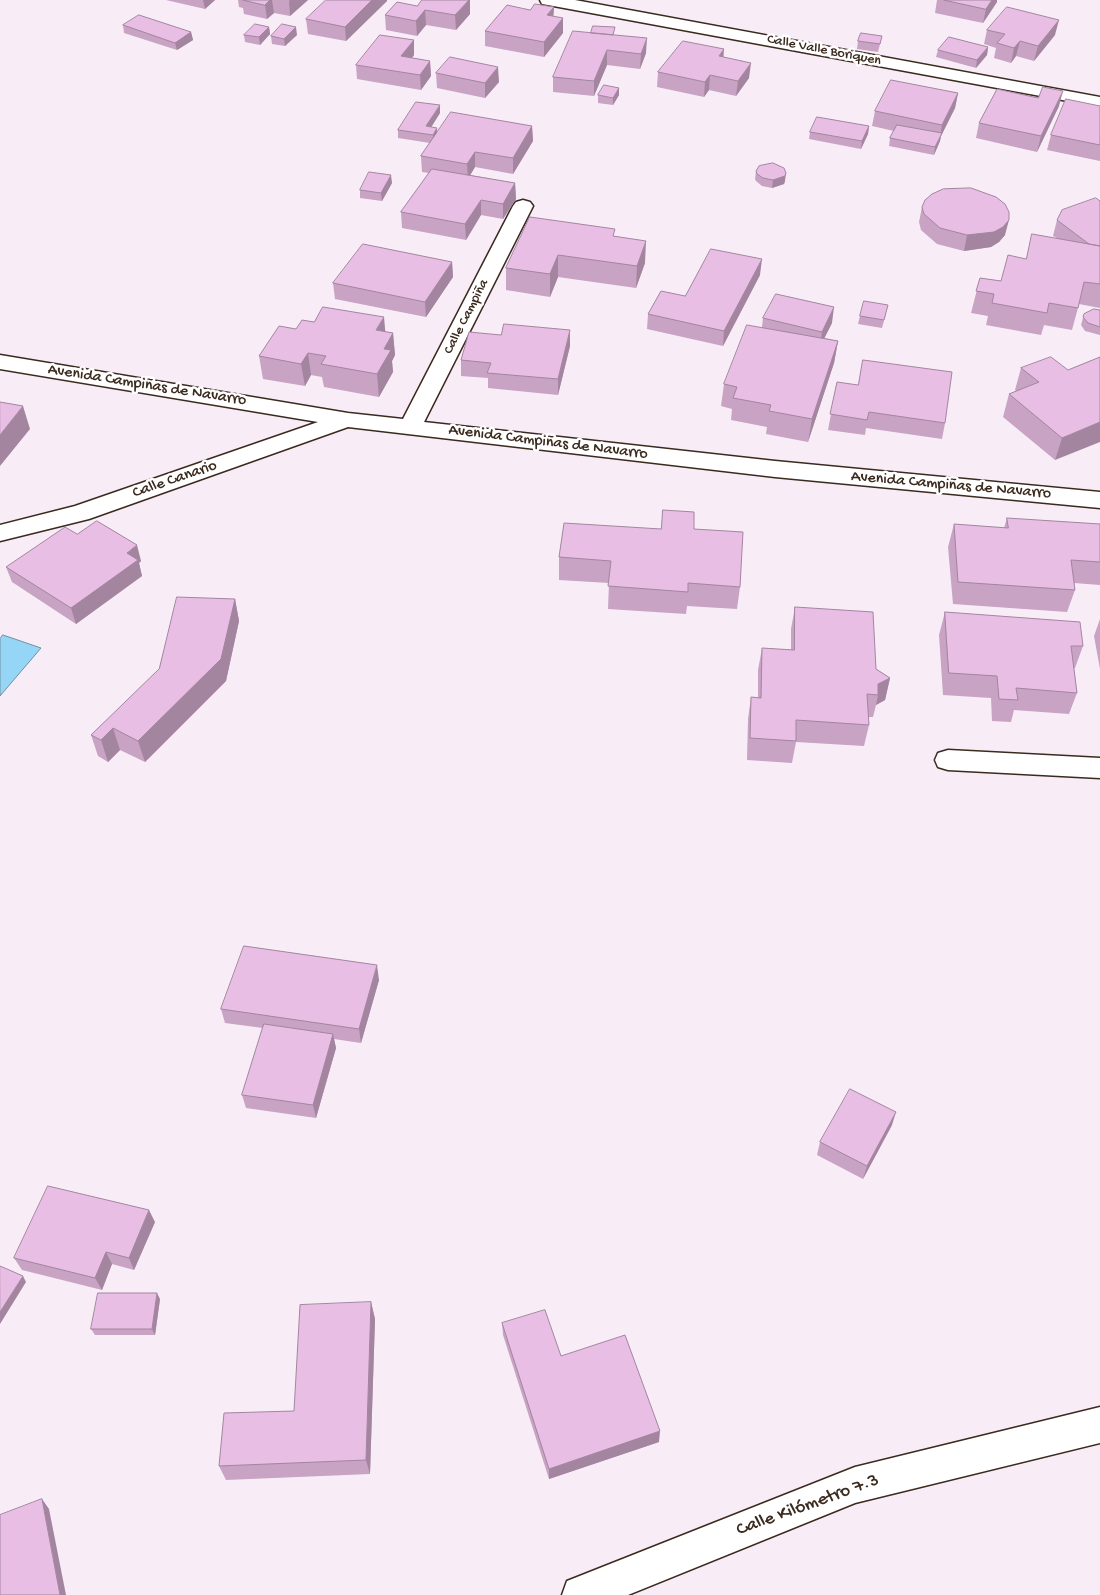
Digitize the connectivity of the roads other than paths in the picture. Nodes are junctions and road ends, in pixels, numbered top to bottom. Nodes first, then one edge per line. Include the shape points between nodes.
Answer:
1 (548, 0) edge
2 (1100, 102) edge
3 (523, 206) dead end
4 (0, 362) edge
5 (348, 420) junction
6 (410, 427) junction
7 (1100, 500) edge
8 (0, 533) edge
9 (948, 760) dead end
10 (1100, 768) edge
11 (1100, 1425) edge
12 (581, 1595) edge

1 - 2 street, Calle Valle Boriquen
3 - 6 street, Calle Campiña
4 - 5 street, Avenida Campiñas de Navarro
5 - 6 street, Avenida Campiñas de Navarro
5 - 8 street, Calle Canario via 81,513
6 - 7 street, Avenida Campiñas de Navarro via 776,469
9 - 10 street
11 - 12 street, Calle Kilómetro 7.3 via 855,1485

